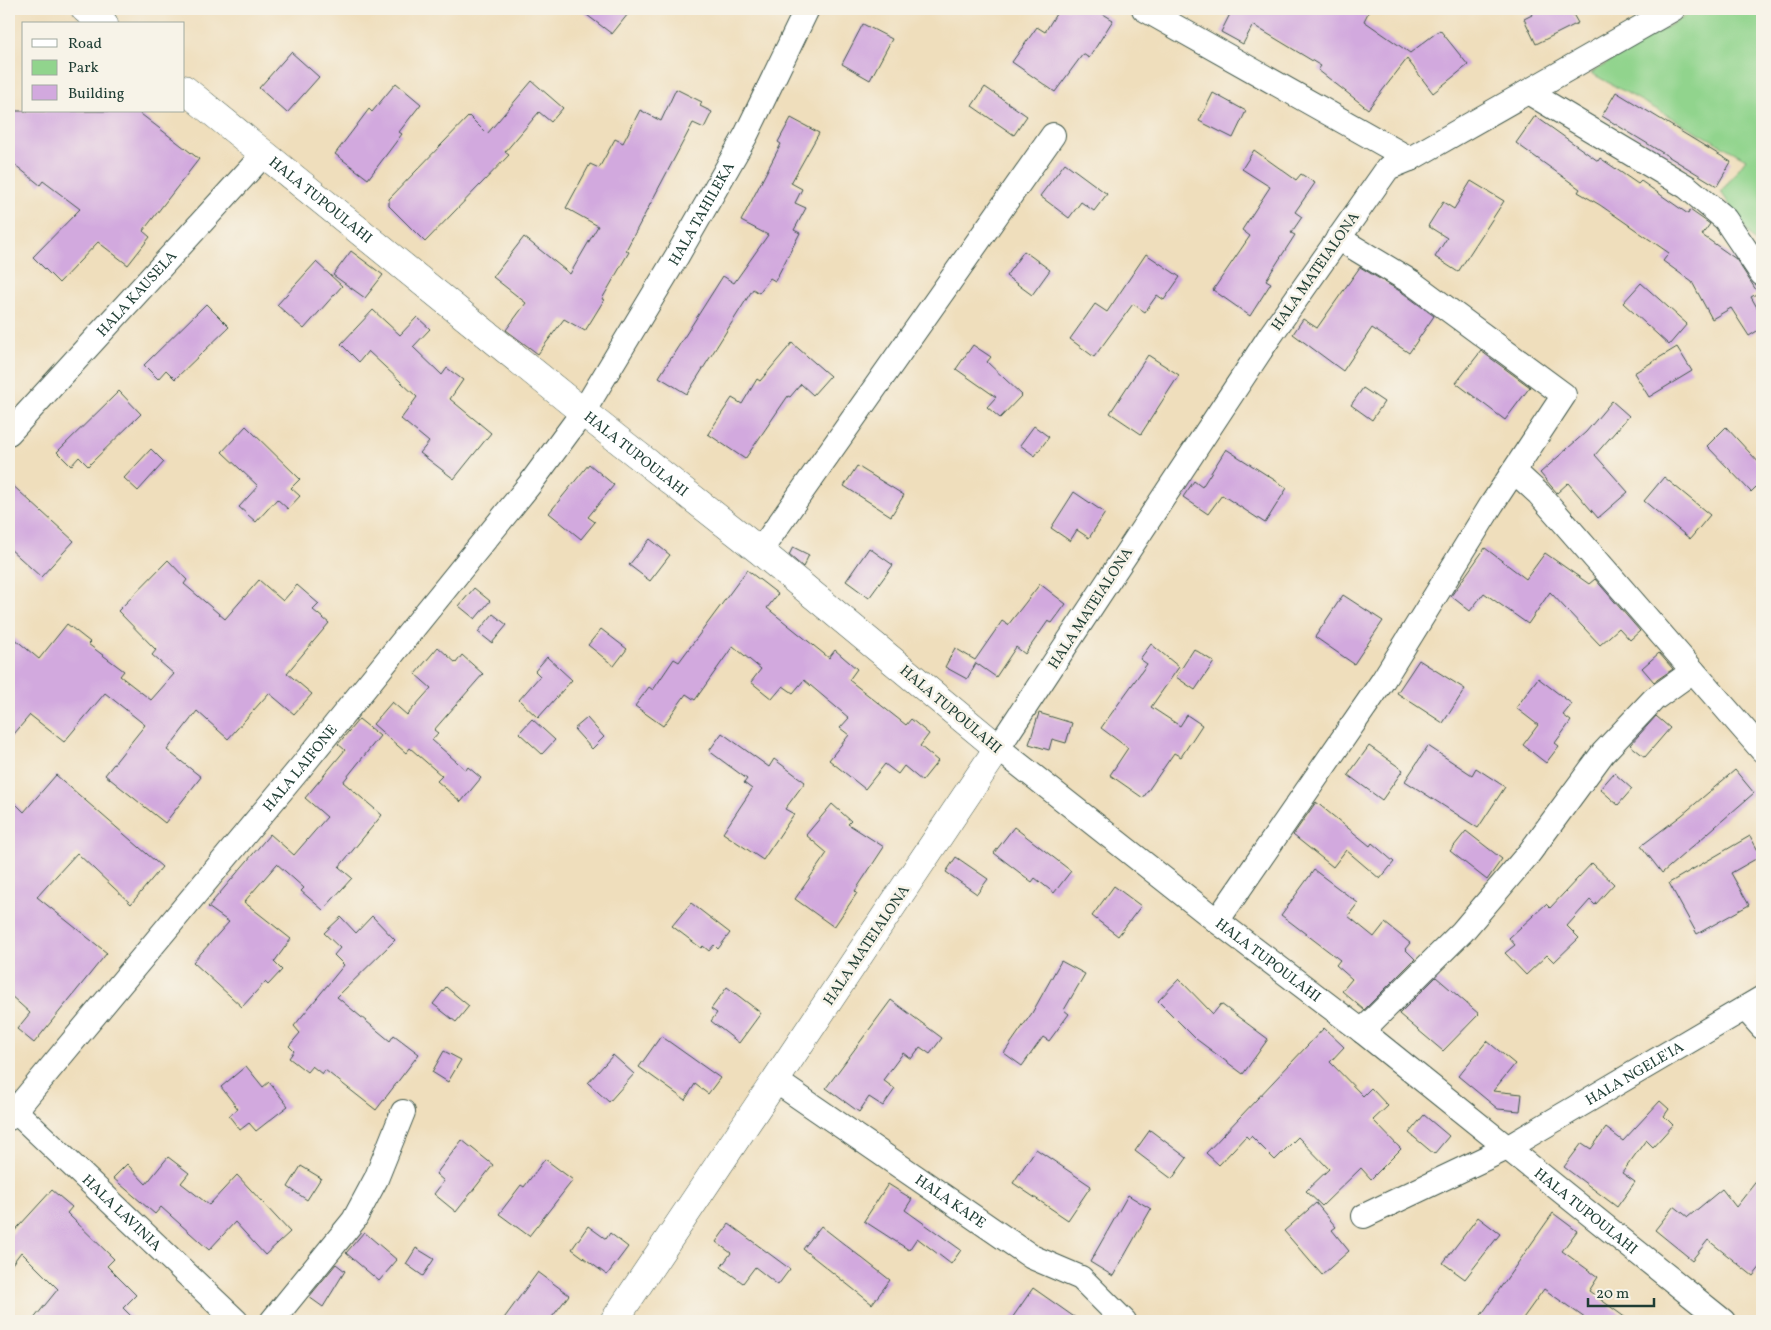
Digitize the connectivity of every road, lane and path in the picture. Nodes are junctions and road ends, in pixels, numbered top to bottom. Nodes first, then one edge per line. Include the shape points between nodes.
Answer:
1 (85, 9) edge
2 (807, 9) edge
3 (1154, 11) edge
4 (1655, 12) edge
5 (101, 22) edge
6 (185, 90) edge
7 (1528, 92) junction
8 (1053, 135) dead end
9 (264, 154) junction
10 (1410, 159) junction
11 (1338, 238) junction
12 (1762, 274) edge
13 (583, 412) junction
14 (9, 433) edge
15 (1514, 471) junction
16 (760, 551) junction
17 (1693, 671) junction
18 (998, 748) junction
19 (1762, 750) edge
20 (1217, 921) junction
21 (1754, 1003) edge
22 (1762, 1027) edge
23 (1362, 1031) junction
24 (776, 1081) junction
25 (11, 1111) edge
26 (403, 1112) dead end
27 (1507, 1148) junction
28 (1364, 1216) dead end
29 (236, 1321) edge
30 (272, 1321) edge
31 (614, 1321) edge
32 (1124, 1321) edge
33 (1721, 1321) edge

1 - 5 main road
2 - 13 street, HALA TAHILEKA via 746,135
3 - 10 street
4 - 7 street, HALA MATEIALONA
6 - 9 main road, HALA TUPOULAHI
7 - 10 street, HALA MATEIALONA
7 - 12 street via 1687,187 1724,219
8 - 16 street
9 - 13 main road, HALA TUPOULAHI
9 - 14 street, HALA KAUSELA
10 - 11 street, HALA MATEIALONA via 1388,168
11 - 15 street via 1411,282 1564,395
11 - 18 street, HALA MATEIALONA via 1264,344
13 - 16 main road, HALA TUPOULAHI
13 - 25 street, HALA LAIFONE via 530,484 313,752
15 - 17 street via 1539,494
15 - 20 street via 1382,682
16 - 18 main road, HALA TUPOULAHI
17 - 19 street
17 - 23 street via 1654,699 1603,754 1530,852 1462,932
18 - 20 street, HALA TUPOULAHI
18 - 24 main road, HALA MATEIALONA
20 - 23 street, HALA TUPOULAHI
21 - 22 street
21 - 27 street, HALA NGELE'IA
23 - 27 street, HALA TUPOULAHI
24 - 31 main road, HALA MATEIALONA
24 - 32 street, HALA KAPE via 1032,1257 1081,1278
25 - 29 street, HALA LAVINIA
26 - 30 street via 376,1179 354,1220
27 - 28 street, HALA NGELE'IA
27 - 33 street, HALA TUPOULAHI

